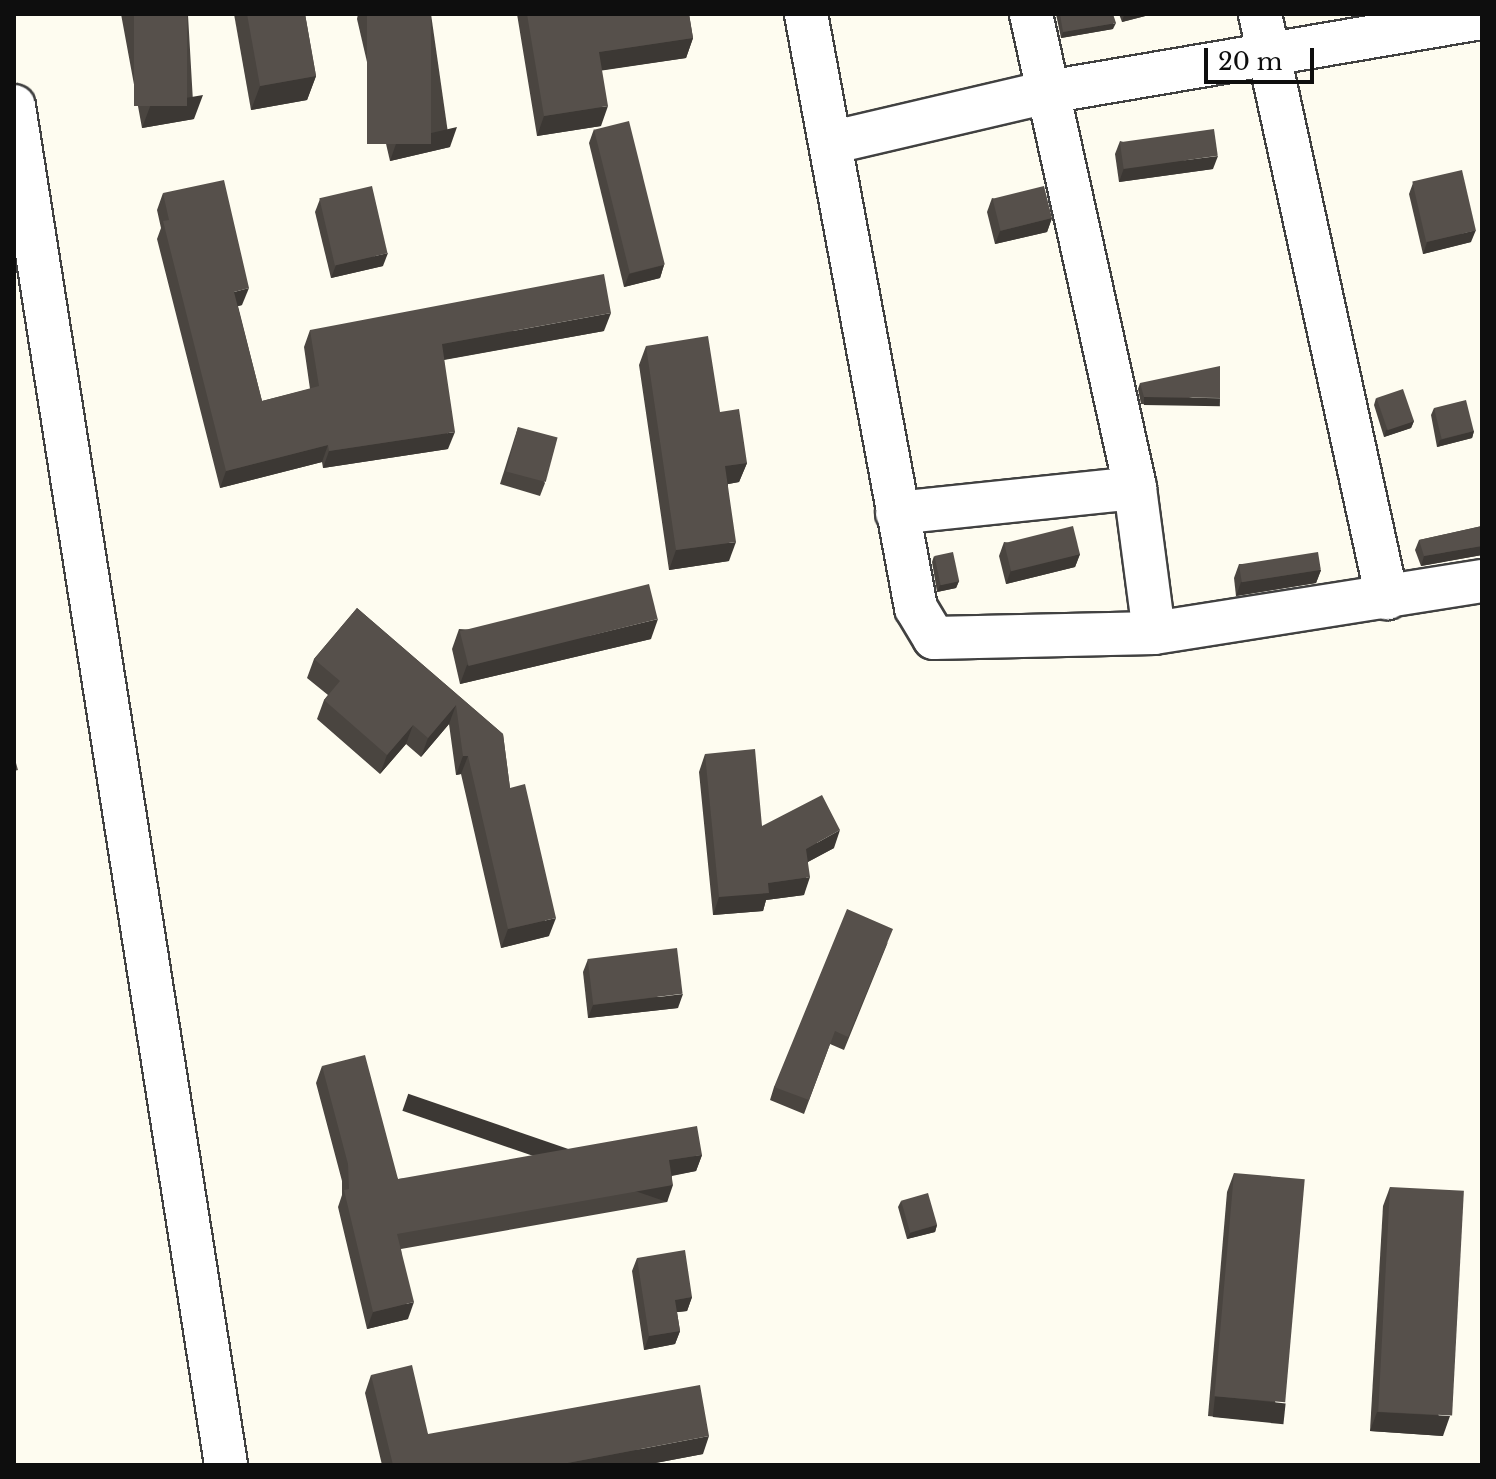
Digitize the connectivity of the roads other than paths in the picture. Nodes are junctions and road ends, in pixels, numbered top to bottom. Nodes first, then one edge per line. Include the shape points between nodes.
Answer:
1 (806, 14) edge
2 (1031, 14) edge
3 (1260, 14) edge
4 (1482, 18) edge
5 (1270, 55) junction
6 (1048, 92) junction
7 (14, 106) edge
8 (834, 142) junction
9 (22, 193) edge
10 (1135, 488) junction
11 (897, 513) junction
12 (1482, 581) edge
13 (1387, 598) junction
14 (1154, 633) junction
15 (226, 1465) edge

1 - 8 street
2 - 6 street
3 - 5 street
4 - 5 street
5 - 6 street
5 - 13 street
6 - 8 street
6 - 10 street
7 - 9 street
8 - 11 street
9 - 15 street
10 - 11 street
10 - 14 street
11 - 14 street via 916,608 934,638
12 - 13 street
13 - 14 street

